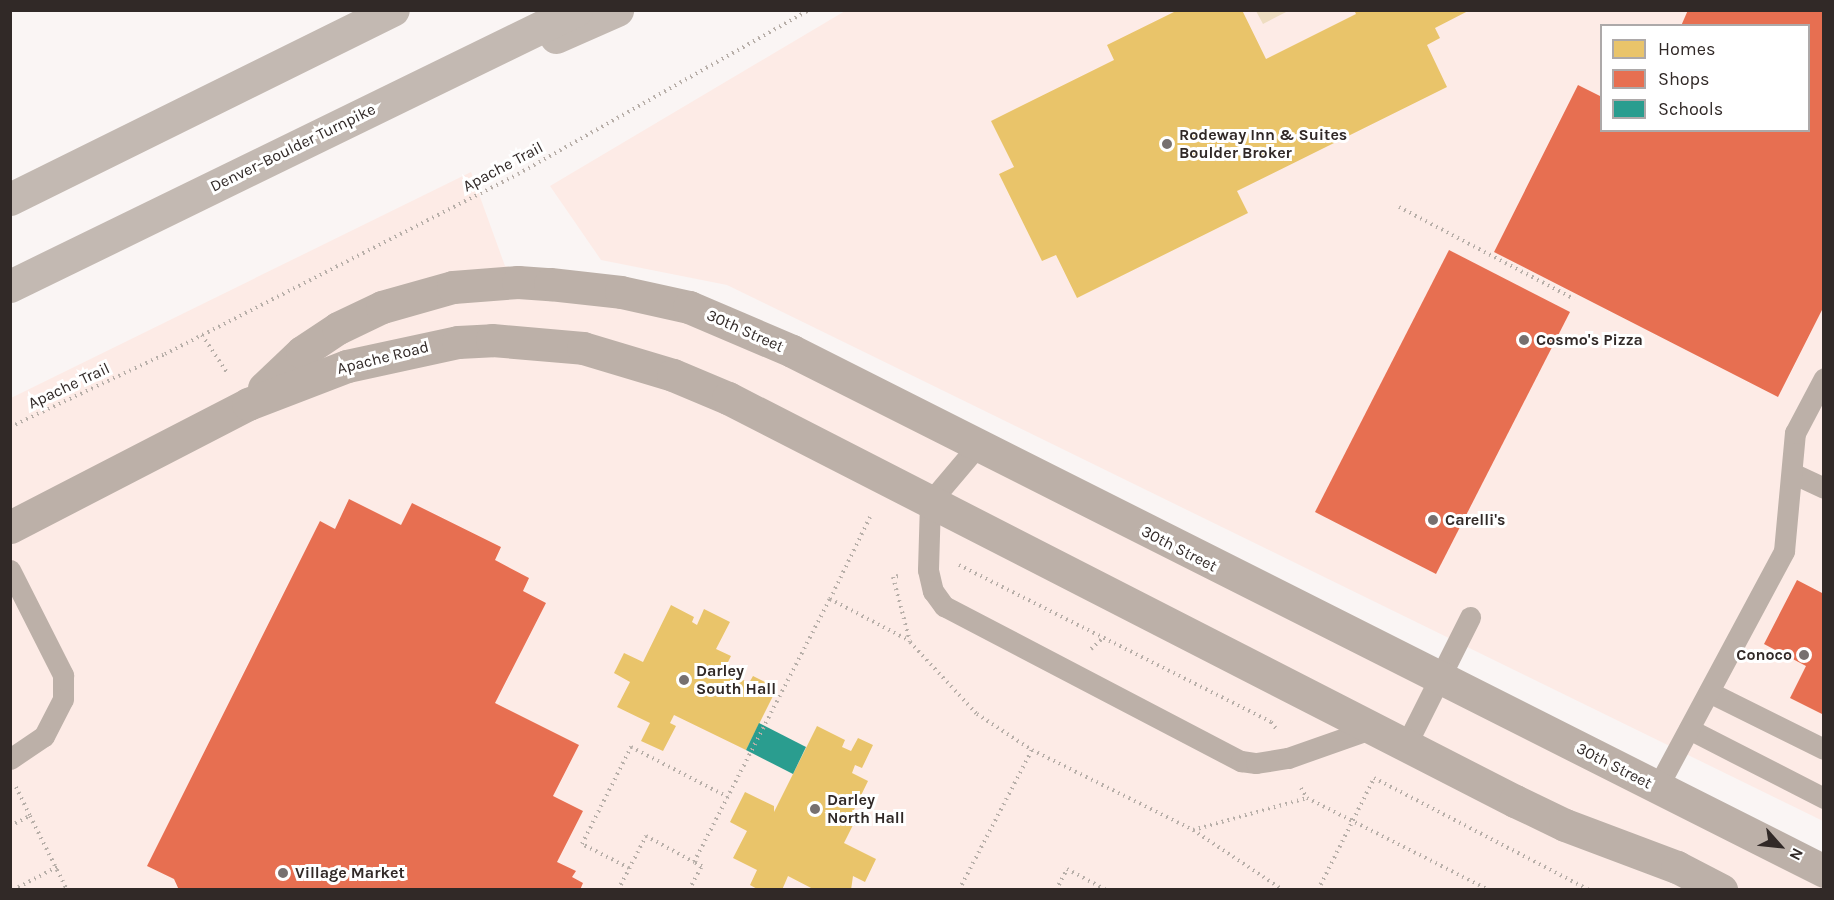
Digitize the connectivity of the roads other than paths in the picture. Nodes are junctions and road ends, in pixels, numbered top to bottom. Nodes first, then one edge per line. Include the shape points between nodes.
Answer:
1 (393, 10) edge
2 (576, 10) edge
3 (617, 10) edge
4 (289, 150) junction
5 (10, 199) edge
6 (518, 282) joint
7 (10, 286) edge
8 (1824, 378) edge
9 (248, 404) junction
10 (979, 444) junction
11 (1792, 473) junction
12 (1824, 488) edge
13 (930, 502) junction
14 (10, 527) edge
15 (10, 570) edge
16 (1470, 617) dead end
17 (1440, 677) junction
18 (1709, 692) junction
19 (1376, 728) junction
20 (1689, 729) junction
21 (1407, 743) junction
22 (1824, 749) edge
23 (10, 759) edge
24 (1657, 788) junction
25 (1824, 798) edge
26 (1824, 871) edge
27 (1721, 890) edge

1 - 5 highway
2 - 4 highway, Denver–Boulder Turnpike
3 - 4 highway
4 - 7 highway, Denver–Boulder Turnpike
6 - 9 street, Apache Road via 453,287 382,307 338,328 302,352
6 - 10 street, 30th Street via 621,292 689,307 792,351
8 - 11 lane via 1795,433
9 - 13 street, Apache Road via 347,366 422,347 458,342 524,342 583,348 673,375 728,398
9 - 14 street, Apache Road
10 - 13 lane
10 - 17 street, 30th Street via 1177,549
11 - 12 lane
11 - 18 lane via 1784,551
13 - 19 street
13 - 19 lane via 928,570 933,591 944,606 1241,761 1288,758
15 - 23 lane via 63,675 57,717 44,736
16 - 17 lane
17 - 21 lane
17 - 24 street, 30th Street
18 - 20 lane
18 - 22 lane
19 - 21 street
20 - 24 lane
20 - 25 lane
21 - 27 street via 1565,825 1677,867
24 - 26 street, 30th Street

